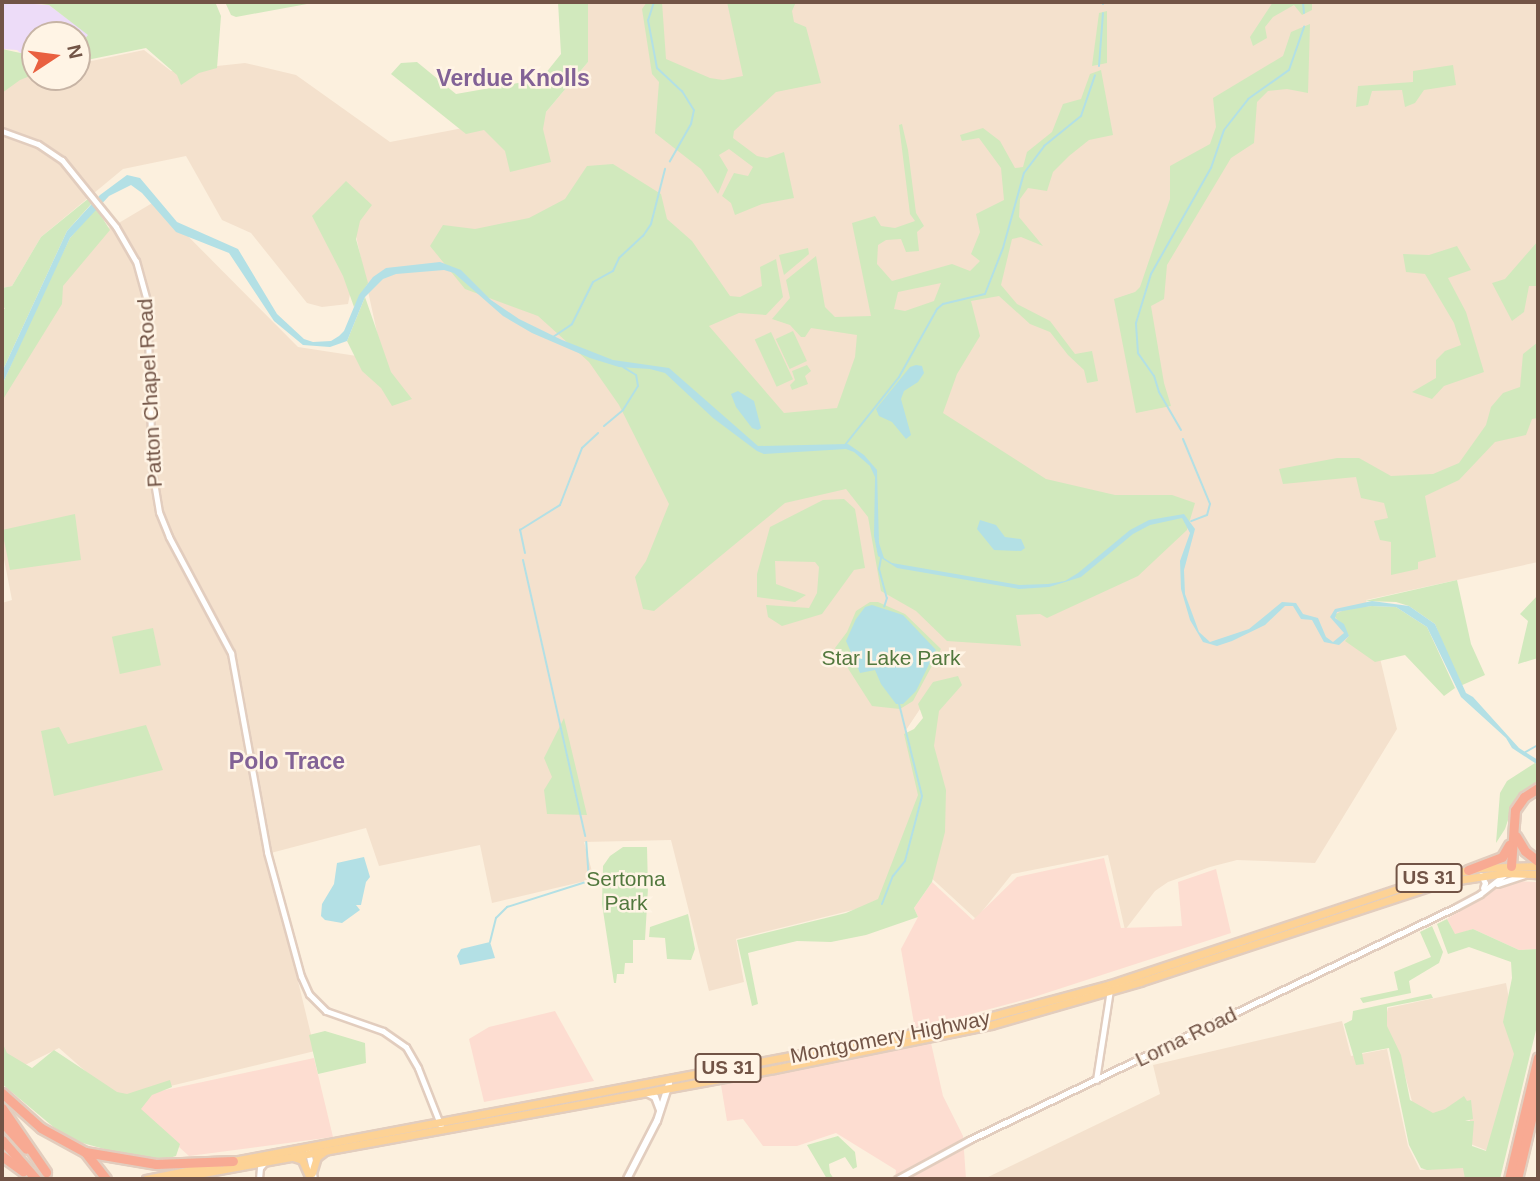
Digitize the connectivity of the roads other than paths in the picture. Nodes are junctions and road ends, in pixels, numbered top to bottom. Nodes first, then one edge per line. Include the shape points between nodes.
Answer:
1 (2, 131) edge
2 (1538, 791) edge
3 (1514, 837) junction
4 (1537, 868) edge
5 (1509, 869) junction
6 (1468, 870) junction
7 (1481, 875) junction
8 (1491, 887) junction
9 (1483, 888) junction
10 (1475, 896) junction
11 (1110, 988) junction
12 (1538, 1057) edge
13 (1096, 1080) junction
14 (669, 1083) junction
15 (1538, 1090) edge
16 (641, 1092) junction
17 (2, 1093) edge
18 (2, 1108) edge
19 (436, 1109) junction
20 (660, 1114) junction
21 (2, 1122) edge
22 (427, 1124) junction
23 (441, 1125) junction
24 (2, 1140) edge
25 (329, 1149) junction
26 (305, 1151) junction
27 (85, 1152) junction
28 (2, 1156) edge
29 (289, 1156) junction
30 (233, 1161) junction
31 (267, 1161) junction
32 (243, 1166) junction
33 (50, 1176) edge
34 (311, 1177) edge
35 (629, 1177) edge
36 (259, 1178) edge
37 (35, 1179) edge
38 (106, 1179) edge
39 (146, 1179) edge
40 (170, 1179) edge
41 (897, 1179) edge
42 (1509, 1179) edge
43 (1517, 1179) edge

1 - 19 street, Patton Chapel Road via 51,152 69,167 130,247 144,282 152,470 159,512 231,653 267,852 303,983 314,1000 333,1015 383,1031 405,1046
2 - 3 highway via 1520,809
3 - 4 highway
3 - 5 highway
3 - 6 highway via 1502,858
4 - 5 main road, Montgomery Highway / US 31
4 - 8 street
5 - 6 main road, Montgomery Highway / US 31
5 - 7 main road, Montgomery Highway / US 31
5 - 8 street, Lorna Road
5 - 9 street, Lorna Road
6 - 11 main road, Montgomery Highway / US 31 via 1413,883
7 - 9 street
7 - 11 main road, Montgomery Highway / US 31 via 1416,891
8 - 10 street, Lorna Road
9 - 10 street, Lorna Road
10 - 13 street, Lorna Road
11 - 13 street
11 - 14 main road, Montgomery Highway / US 31 via 965,1023
12 - 42 highway
13 - 41 street, Lorna Road
14 - 16 main road, Montgomery Highway / US 31
14 - 20 main road
14 - 23 main road, Montgomery Highway / US 31
15 - 43 highway
16 - 20 main road via 655,1097
16 - 23 main road, Montgomery Highway / US 31
17 - 27 highway via 41,1128
18 - 33 highway
19 - 22 street via 435,1118
19 - 23 street, Patton Chapel Road
20 - 35 main road
21 - 33 highway
22 - 23 main road, Montgomery Highway / US 31
22 - 26 main road, Montgomery Highway / US 31
23 - 25 main road, Montgomery Highway / US 31
24 - 37 highway
25 - 26 main road, Montgomery Highway / US 31
25 - 34 main road via 317,1157
26 - 29 main road, Montgomery Highway / US 31
26 - 30 main road, Montgomery Highway / US 31
26 - 34 street
27 - 30 highway via 156,1164
27 - 38 highway
28 - 37 highway
29 - 31 main road, Montgomery Highway / US 31
29 - 34 main road via 302,1160
30 - 39 main road, Montgomery Highway / US 31
31 - 32 main road, Montgomery Highway / US 31
31 - 36 street
32 - 36 street
32 - 40 main road, Montgomery Highway / US 31

